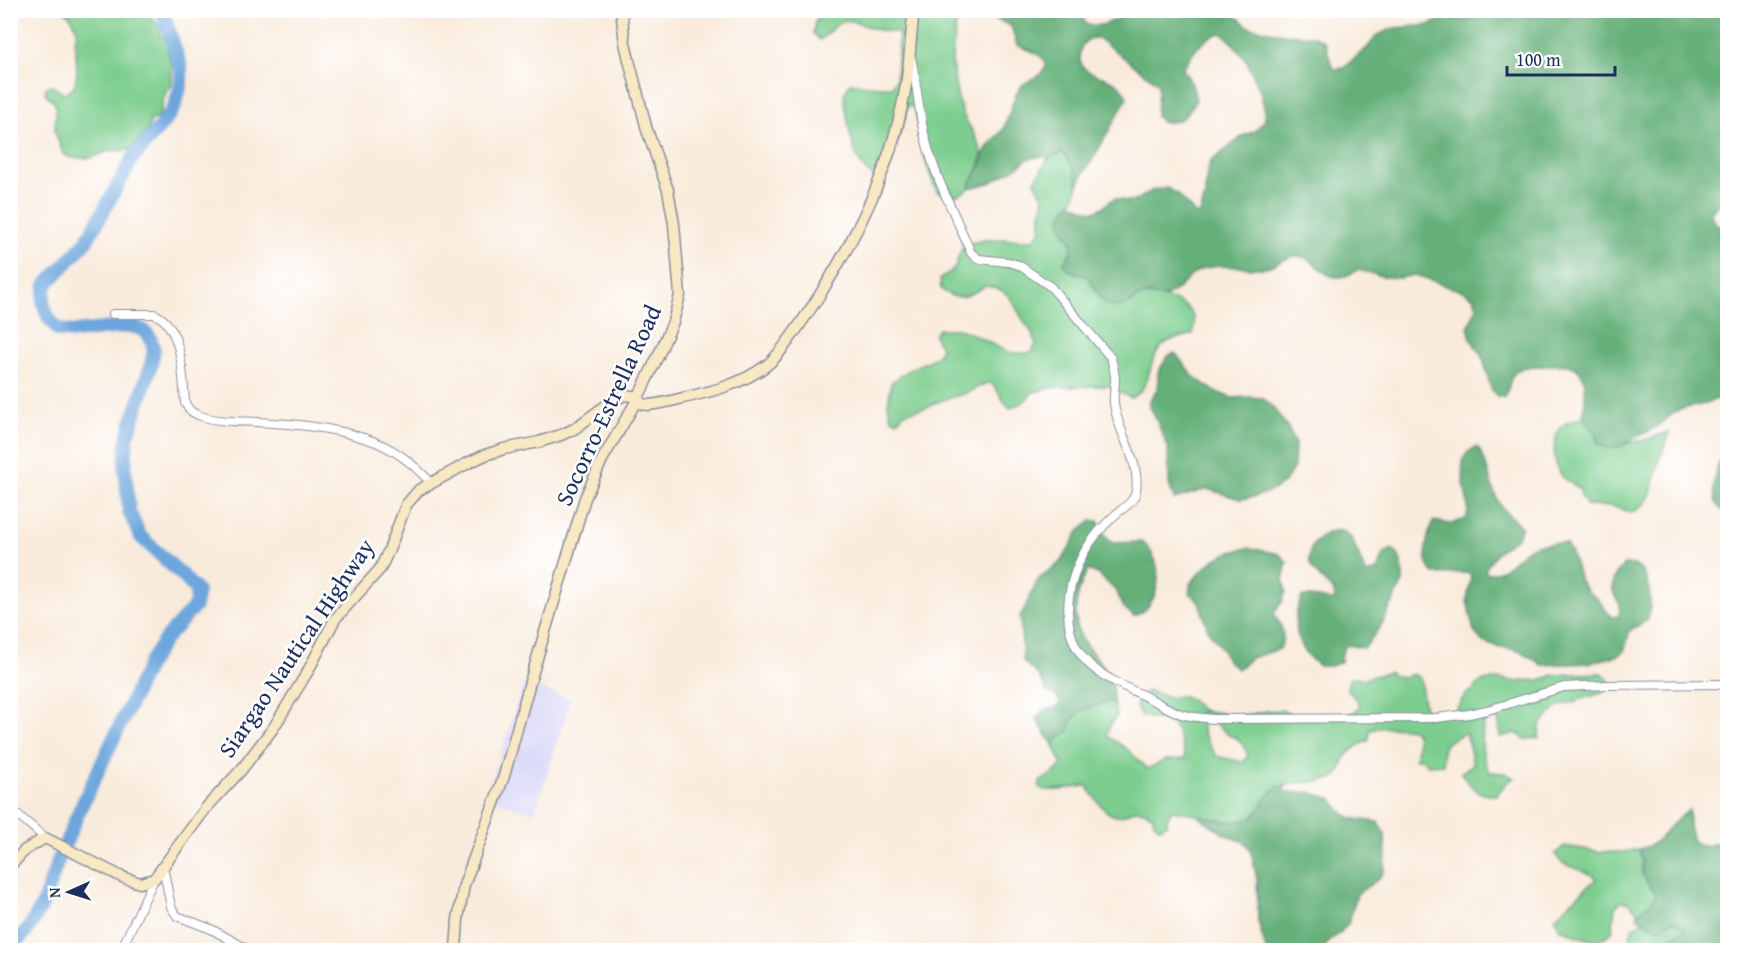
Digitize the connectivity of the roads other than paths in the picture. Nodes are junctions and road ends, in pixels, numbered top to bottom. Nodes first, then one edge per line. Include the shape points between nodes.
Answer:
1 (621, 10) edge
2 (914, 10) edge
3 (911, 57) junction
4 (112, 314) dead end
5 (637, 400) junction
6 (431, 483) junction
7 (1728, 684) edge
8 (10, 808) edge
9 (49, 840) junction
10 (10, 866) edge
11 (163, 866) junction
12 (153, 879) junction
13 (121, 951) edge
14 (249, 951) edge
15 (456, 951) edge

1 - 5 main road, Socorro-Estrella Road via 630,64 668,190 680,283 673,322
2 - 3 main road, Siargao Nautical Highway
3 - 5 main road, Siargao Nautical Highway via 895,134 874,193 833,274 774,359 723,388 654,405
3 - 7 street via 926,142 971,253 979,259 1019,266 1051,287 1111,357 1114,404 1132,460 1136,489 1134,497 1085,550 1072,579 1067,608 1072,639 1096,670 1180,713 1213,719 1436,717 1491,709 1564,687
4 - 6 street via 160,316 181,356 185,403 195,414 338,430 392,450
5 - 6 main road, Siargao Nautical Highway via 624,395 561,435 485,455
5 - 15 main road, Socorro-Estrella Road via 602,460 579,516 504,776 464,885
6 - 11 main road, Siargao Nautical Highway via 406,505 380,569 335,619 274,727
8 - 9 street
9 - 10 main road via 25,850
9 - 12 main road via 122,878 140,883
11 - 12 main road, Siargao Nautical Highway
11 - 14 street via 171,907 177,916 211,929
12 - 13 street

